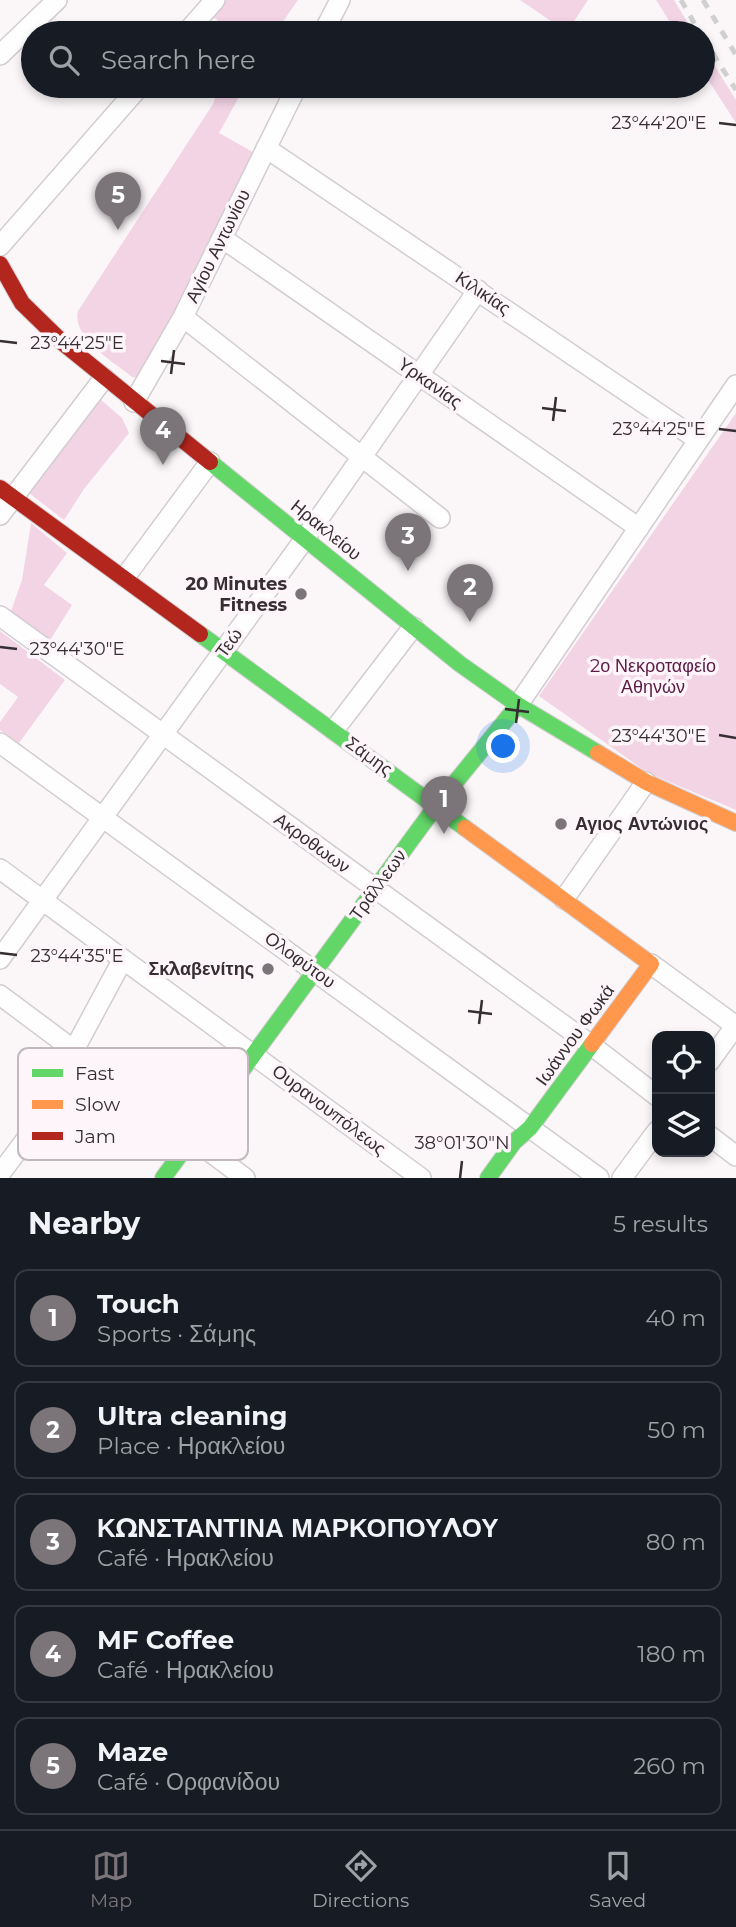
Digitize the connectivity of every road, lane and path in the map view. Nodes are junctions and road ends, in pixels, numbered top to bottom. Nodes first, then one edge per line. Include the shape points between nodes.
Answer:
1 (57, 0) edge
2 (340, 0) edge
3 (206, 3) edge
4 (35, 21) edge
5 (194, 21) edge
6 (329, 21) edge
7 (21, 35) edge
8 (0, 55) edge
9 (130, 98) edge
10 (291, 98) edge
11 (266, 148) junction
12 (222, 238) junction
13 (0, 246) edge
14 (0, 264) edge
15 (478, 290) junction
16 (183, 317) junction
17 (419, 375) junction
18 (104, 378) junction
19 (736, 385) edge
20 (134, 402) junction
21 (698, 440) junction
22 (361, 457) junction
23 (210, 462) junction
24 (6, 493) edge
25 (0, 515) edge
26 (440, 518) dead end
27 (639, 528) junction
28 (306, 537) junction
29 (125, 577) junction
30 (0, 616) edge
31 (413, 626) junction
32 (223, 651) junction
33 (518, 705) junction
34 (334, 730) junction
35 (163, 734) junction
36 (0, 743) edge
37 (646, 782) junction
38 (436, 806) junction
39 (103, 817) junction
40 (736, 823) edge
41 (0, 869) edge
42 (375, 889) junction
43 (564, 899) junction
44 (42, 900) junction
45 (0, 959) edge
46 (123, 959) junction
47 (651, 964) junction
48 (316, 970) junction
49 (0, 995) edge
50 (736, 1026) edge
51 (591, 1045) junction
52 (71, 1048) edge
53 (83, 1048) edge
54 (246, 1048) edge
55 (248, 1050) edge
56 (715, 1053) edge
57 (254, 1054) junction
58 (248, 1062) edge
59 (654, 1094) edge
60 (530, 1128) junction
61 (652, 1138) edge
62 (715, 1140) edge
63 (18, 1147) edge
64 (531, 1151) dead end
65 (736, 1156) edge
66 (221, 1160) edge
67 (0, 1174) edge
68 (245, 1178) edge
69 (421, 1178) edge
70 (488, 1178) edge
71 (599, 1178) edge
72 (622, 1178) edge

1 - 4 street
2 - 6 street
3 - 5 street
7 - 8 street
9 - 13 street
10 - 11 street, Αγίου Αντωνίου
11 - 12 street, Αγίου Αντωνίου
11 - 15 street, Κιλικίας
12 - 16 street, Αγίου Αντωνίου
12 - 17 street, Υρκανίας
14 - 18 street, Ηρακλείου via 22,303
15 - 17 street, Τεώ
15 - 21 street, Κιλικίας
16 - 20 street, Αγίου Αντωνίου
16 - 22 street
17 - 22 street, Τεώ
17 - 27 street, Υρκανίας
18 - 20 street, Ηρακλείου
18 - 24 street
19 - 21 street, Τράλλεων
20 - 23 street, Ηρακλείου
21 - 27 street, Τράλλεων
22 - 26 street
22 - 28 street, Τεώ
23 - 28 street, Ηρακλείου
23 - 29 street
24 - 25 street
24 - 29 street, Σάμης
27 - 33 street, Τράλλεων
28 - 31 street, Ηρακλείου
28 - 32 street, Τεώ
29 - 32 street, Σάμης
30 - 35 street, Ακροθωων
31 - 33 street, Ηρακλείου
31 - 34 street
32 - 34 street, Σάμης
32 - 35 street, Τεώ
33 - 37 street, Ηρακλείου
33 - 38 street, Τράλλεων
34 - 38 street, Σάμης
35 - 39 street, Τεώ
35 - 42 street, Ακροθωων
36 - 39 street, Ολοφύτου
37 - 40 street, Ηρακλείου
37 - 43 street
38 - 42 street, Τράλλεων
38 - 43 street, Σάμης
39 - 44 street, Τεώ
39 - 48 street, Ολοφύτου
41 - 44 street, Ουρανουπόλεως
42 - 48 street, Τράλλεων
42 - 51 street, Ακροθωων
43 - 47 street, Σάμης
44 - 45 street, Τεώ
44 - 46 street, Ουρανουπόλεως
46 - 53 street
46 - 54 street, Ουρανουπόλεως
47 - 50 street, Σάμης
47 - 51 street, Ιωάννου Φωκά
48 - 57 street, Τράλλεων
48 - 60 street, Ολοφύτου
49 - 52 street
50 - 56 street
51 - 59 street, Ακροθωων
51 - 60 street, Ιωάννου Φωκά
55 - 57 street, Ουρανουπόλεως
57 - 58 street, Τράλλεων
57 - 69 street, Ουρανουπόλεως
60 - 64 street
60 - 70 street, Ιωάννου Φωκά
60 - 71 street, Ολοφύτου
61 - 72 street
62 - 65 street
63 - 67 street
66 - 68 street

